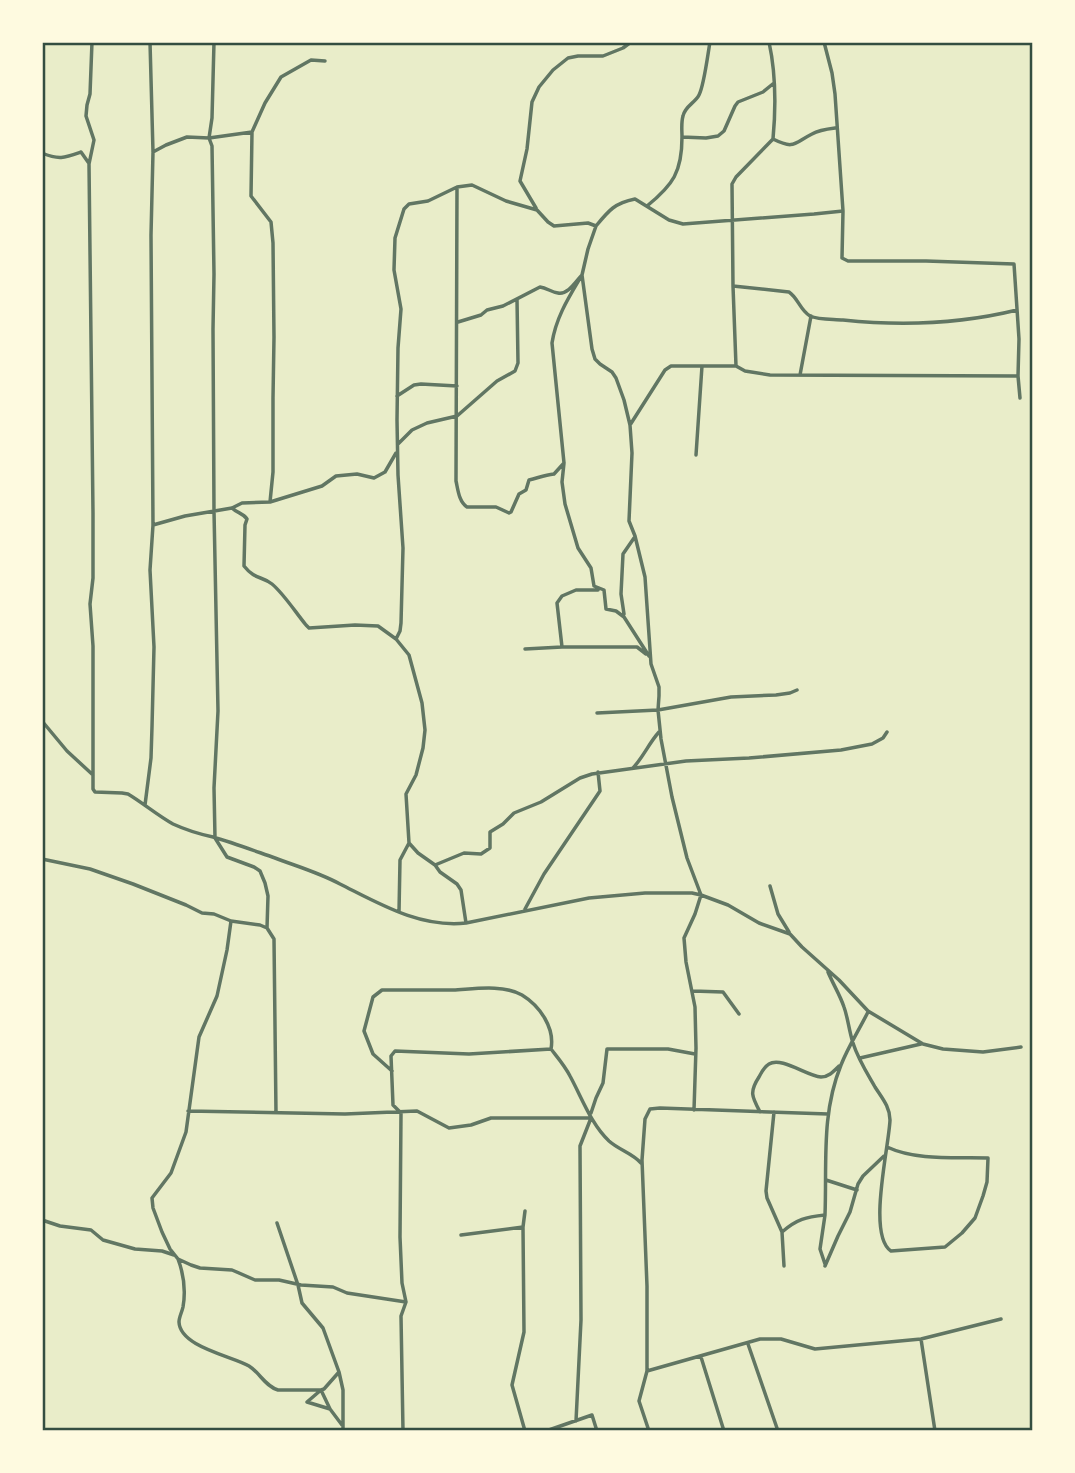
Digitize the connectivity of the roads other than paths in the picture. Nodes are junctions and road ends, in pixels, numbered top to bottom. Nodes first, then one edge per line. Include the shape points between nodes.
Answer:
1 (92, 42) edge
2 (150, 42) edge
3 (214, 42) edge
4 (631, 42) edge
5 (710, 42) edge
6 (769, 42) edge
7 (824, 42) edge
8 (325, 61) dead end
9 (775, 82) junction
10 (836, 128) junction
11 (252, 132) junction
12 (682, 137) junction
13 (209, 138) junction
14 (773, 139) junction
15 (153, 152) junction
16 (42, 153) edge
17 (89, 164) junction
18 (457, 187) junction
19 (647, 206) junction
20 (537, 210) junction
21 (843, 211) junction
22 (732, 219) junction
23 (596, 226) junction
24 (582, 275) junction
25 (733, 286) junction
26 (517, 299) junction
27 (1017, 310) junction
28 (811, 316) junction
29 (457, 322) junction
30 (702, 366) junction
31 (736, 366) junction
32 (800, 375) junction
33 (1018, 376) junction
34 (457, 386) junction
35 (397, 397) junction
36 (1020, 398) dead end
37 (457, 416) junction
38 (630, 425) junction
39 (398, 444) junction
40 (398, 451) junction
41 (696, 456) dead end
42 (564, 463) junction
43 (270, 502) junction
44 (232, 508) junction
45 (214, 512) junction
46 (153, 525) junction
47 (635, 537) junction
48 (604, 590) junction
49 (624, 617) junction
50 (396, 639) junction
51 (562, 647) junction
52 (525, 649) dead end
53 (650, 657) junction
54 (797, 690) dead end
55 (658, 710) junction
56 (597, 713) dead end
57 (42, 721) edge
58 (660, 731) junction
59 (887, 732) dead end
60 (666, 764) junction
61 (632, 769) junction
62 (598, 772) junction
63 (93, 775) junction
64 (145, 805) junction
65 (215, 838) junction
66 (409, 843) junction
67 (42, 859) edge
68 (435, 865) junction
69 (770, 886) dead end
70 (701, 895) junction
71 (524, 911) junction
72 (399, 912) junction
73 (231, 921) junction
74 (467, 923) junction
75 (267, 928) junction
76 (790, 934) junction
77 (826, 969) junction
78 (693, 990) junction
79 (868, 1011) junction
80 (739, 1014) dead end
81 (852, 1042) junction
82 (923, 1044) junction
83 (1021, 1047) dead end
84 (551, 1049) junction
85 (695, 1055) junction
86 (859, 1058) junction
87 (841, 1065) junction
88 (392, 1072) junction
89 (694, 1110) junction
90 (188, 1111) junction
91 (760, 1112) junction
92 (774, 1112) junction
93 (276, 1113) junction
94 (401, 1113) junction
95 (828, 1114) junction
96 (591, 1115) junction
97 (887, 1147) junction
98 (885, 1154) junction
99 (642, 1164) junction
100 (826, 1180) junction
101 (857, 1190) junction
102 (525, 1211) dead end
103 (825, 1215) junction
104 (42, 1220) edge
105 (277, 1223) dead end
106 (523, 1227) junction
107 (782, 1232) junction
108 (461, 1235) dead end
109 (177, 1258) junction
110 (784, 1265) dead end
111 (298, 1285) junction
112 (406, 1301) junction
113 (1001, 1318) dead end
114 (921, 1339) junction
115 (748, 1343) junction
116 (701, 1357) junction
117 (646, 1371) junction
118 (340, 1372) junction
119 (321, 1390) junction
120 (330, 1409) junction
121 (576, 1420) junction
122 (343, 1429) edge
123 (555, 1429) edge
124 (778, 1430) edge
125 (403, 1431) edge
126 (525, 1431) edge
127 (546, 1431) edge
128 (597, 1431) edge
129 (649, 1431) edge
130 (724, 1431) edge
131 (771, 1431) edge
132 (936, 1431) edge

1 - 17 street via 86,116 94,140
2 - 15 street
3 - 13 street
4 - 20 street via 603,56 568,58 539,87 520,181
5 - 12 street via 700,93 683,113
6 - 9 street
7 - 10 street via 832,73
8 - 11 street via 311,60 281,77
9 - 12 street via 738,102 718,136
9 - 14 street
10 - 14 street via 793,144
10 - 21 street
11 - 13 street
11 - 43 street via 251,196 271,222 273,256
12 - 19 street via 676,174 667,190
13 - 15 street via 187,137
13 - 45 street
14 - 22 street via 732,184
15 - 46 street
16 - 17 street via 64,158 81,152
17 - 63 street
18 - 20 street via 472,185
18 - 29 street
18 - 35 street via 428,201 409,204 395,238 394,270 401,309
19 - 22 street via 669,220 684,223
19 - 23 street via 635,200 622,202
20 - 23 street via 554,226
21 - 22 street
21 - 27 street via 844,260 1012,263
22 - 25 street
23 - 24 street
24 - 26 street via 566,292 540,287
24 - 38 street via 592,349 616,378
24 - 42 street via 561,312 552,343
25 - 28 street via 789,292
25 - 31 street
26 - 29 street
26 - 37 street via 518,367
27 - 28 street via 918,324
27 - 33 street
28 - 32 street
29 - 34 street
30 - 31 street
30 - 38 street via 668,367
30 - 41 street
31 - 32 street via 758,374
32 - 33 street
33 - 36 street
34 - 35 street via 414,385
34 - 37 street
35 - 39 street
37 - 39 street via 412,430
37 - 42 street via 456,481 467,507 511,512 529,480 554,474
38 - 47 street via 629,521
39 - 40 street
40 - 43 street via 385,472 373,478 336,476 322,486
40 - 50 street via 403,548 401,623
42 - 48 street via 565,504 578,548 591,568 594,586
43 - 44 street
44 - 45 street
44 - 50 street via 247,519 244,566 258,579 271,582 309,628 378,626
45 - 46 street
45 - 65 street
46 - 64 street via 151,758
47 - 49 street via 623,554
47 - 53 street via 645,578
48 - 49 street via 606,609
48 - 51 street via 576,590 562,596 557,603
49 - 53 street
50 - 66 street via 409,655 425,730 416,775 405,794
51 - 52 street
51 - 53 street via 637,647
53 - 55 street via 659,687
54 - 55 street
55 - 56 street
55 - 58 street
57 - 63 street
58 - 60 street
58 - 61 street
59 - 60 street via 872,744 841,750
60 - 61 street
60 - 70 street via 687,858
61 - 62 street
62 - 68 street via 513,813 490,832 490,848
62 - 71 street via 600,791
63 - 64 street via 95,792 128,794
64 - 65 street via 193,833
65 - 72 street via 340,883
65 - 75 street via 227,857 260,872 268,896
66 - 68 street
66 - 72 street via 400,860
67 - 73 street via 90,869
68 - 74 street via 461,890
69 - 76 street
70 - 71 street via 645,893
70 - 76 street
70 - 78 street via 684,937
71 - 74 street
72 - 74 street via 431,922
73 - 75 street
73 - 90 street via 217,996 199,1037
75 - 93 street via 274,939
76 - 77 street
77 - 79 street
77 - 81 street via 844,1007
78 - 80 street via 723,992
78 - 85 street
79 - 81 street
79 - 82 street
81 - 86 street
81 - 87 street
82 - 83 street via 983,1052
82 - 86 street
84 - 88 street via 469,1054 395,1051
84 - 88 street via 551,1031 542,1013 522,995 486,989 382,990 373,997 364,1031 373,1054
84 - 96 street
85 - 89 street
85 - 96 street via 668,1049 607,1049 603,1083
86 - 97 street via 889,1110
87 - 91 street via 821,1077 773,1062 753,1086 753,1100
87 - 95 street
88 - 94 street via 393,1105
89 - 91 street
89 - 99 street via 650,1109 645,1119
90 - 93 street
90 - 109 street via 186,1132 171,1173 152,1198 162,1232
91 - 92 street
92 - 95 street
92 - 107 street via 766,1198
93 - 94 street
94 - 112 street via 401,1283
94 - 121 street via 417,1111 449,1128 491,1118 591,1118 580,1146 581,1320
95 - 100 street
96 - 99 street via 609,1141
97 - 98 street
97 - 98 street via 903,1153 988,1158 987,1182 975,1218 945,1247 886,1248 880,1227
98 - 101 street via 863,1176
99 - 117 street
100 - 101 street
100 - 103 street
101 - 103 street via 825,1266 820,1249
102 - 106 street
103 - 107 street via 804,1218
104 - 109 street via 91,1230 103,1240
105 - 111 street
106 - 108 street
106 - 126 street via 524,1332 512,1385
107 - 110 street
109 - 111 street via 200,1268 239,1271 256,1280
109 - 119 street via 184,1278 179,1322 187,1338 249,1367 272,1389
111 - 112 street
111 - 118 street via 302,1303 323,1328
112 - 125 street via 401,1316
113 - 114 street
114 - 115 street via 815,1349 781,1339
114 - 132 street
115 - 116 street
115 - 124 street
116 - 117 street
116 - 130 street
117 - 129 street via 639,1401
118 - 119 street
118 - 122 street
119 - 120 street
119 - 120 street via 307,1402
120 - 122 street
121 - 123 street
121 - 128 street via 592,1415
123 - 127 street
124 - 131 street

